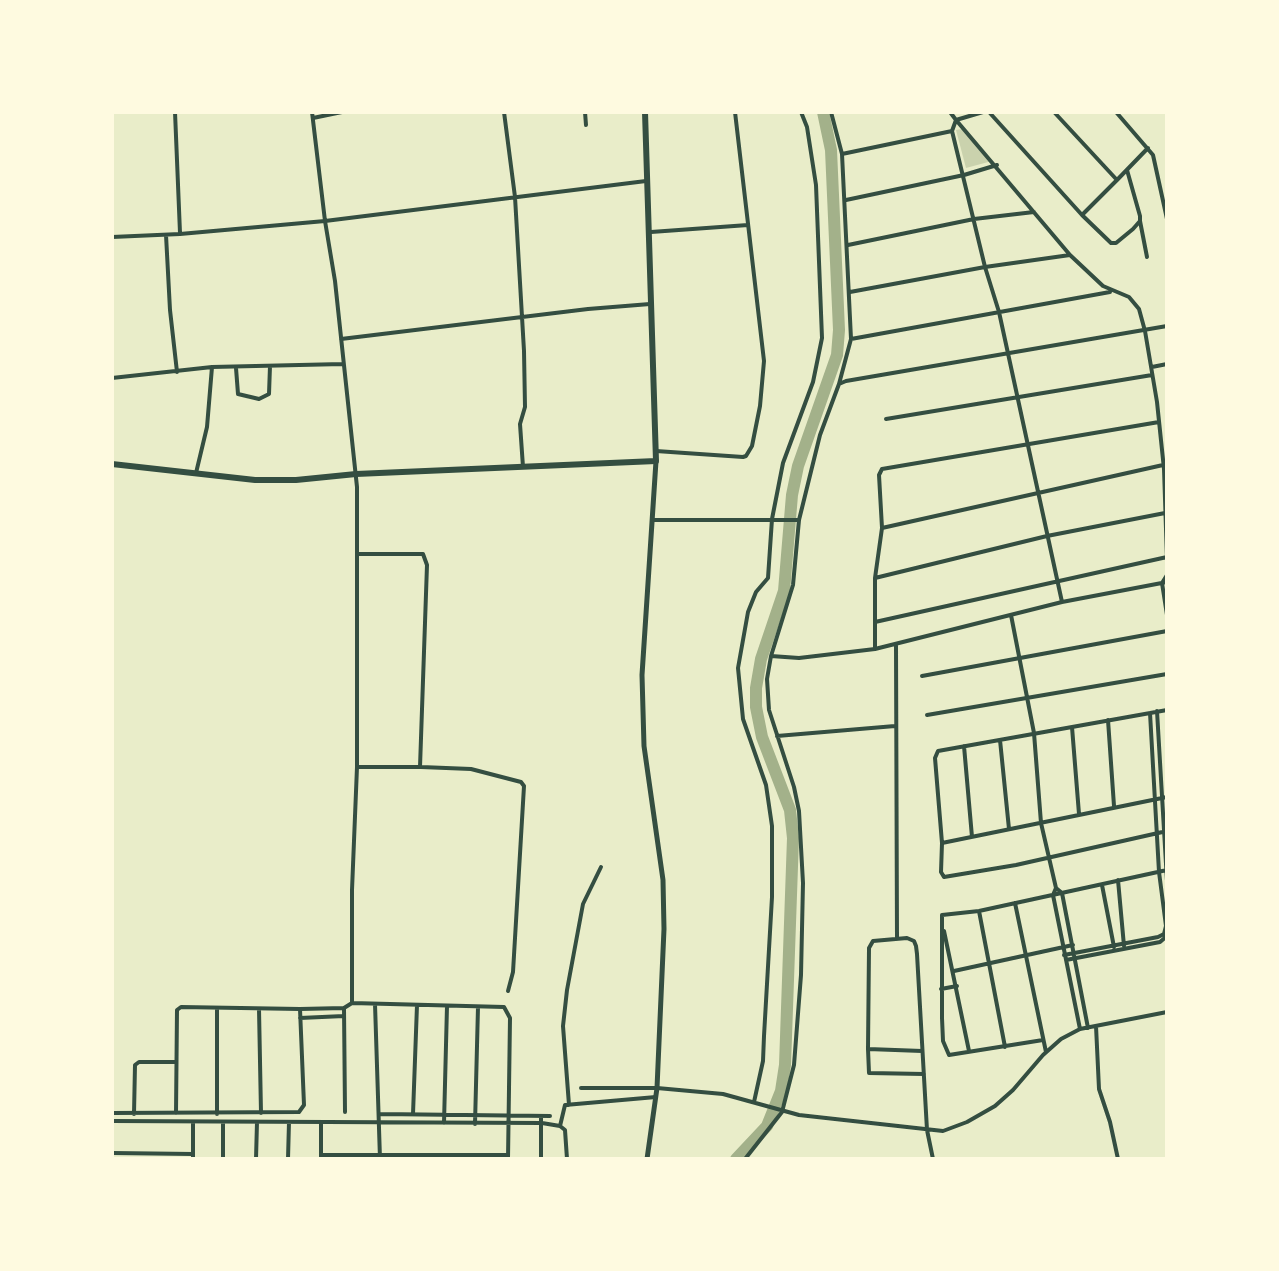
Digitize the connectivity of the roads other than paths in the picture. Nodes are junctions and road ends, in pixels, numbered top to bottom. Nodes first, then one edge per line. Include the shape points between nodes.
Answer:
1 (175, 112) edge
2 (342, 112) edge
3 (504, 112) edge
4 (585, 112) edge
5 (645, 112) edge
6 (735, 112) edge
7 (801, 112) edge
8 (843, 112) edge
9 (950, 112) edge
10 (983, 112) edge
11 (989, 112) edge
12 (1054, 112) edge
13 (1116, 112) edge
14 (832, 113) edge
15 (313, 115) edge
16 (956, 120) junction
17 (586, 125) dead end
18 (952, 131) junction
19 (1148, 148) junction
20 (842, 154) junction
21 (997, 165) junction
22 (1127, 170) junction
23 (964, 175) junction
24 (1117, 180) junction
25 (648, 181) junction
26 (515, 197) junction
27 (846, 200) junction
28 (1034, 212) junction
29 (1082, 215) junction
30 (974, 219) junction
31 (1167, 219) edge
32 (325, 221) junction
33 (1140, 221) junction
34 (748, 225) junction
35 (651, 232) junction
36 (180, 234) junction
37 (166, 235) junction
38 (112, 237) edge
39 (848, 245) junction
40 (1070, 255) junction
41 (1147, 257) dead end
42 (985, 267) junction
43 (850, 292) junction
44 (1110, 292) junction
45 (653, 304) junction
46 (999, 312) junction
47 (520, 317) junction
48 (1167, 326) edge
49 (1145, 331) junction
50 (341, 339) junction
51 (851, 339) junction
52 (1008, 352) junction
53 (343, 364) junction
54 (1167, 364) edge
55 (270, 366) junction
56 (212, 367) junction
57 (1152, 367) junction
58 (236, 368) junction
59 (177, 372) junction
60 (1153, 374) junction
61 (112, 378) edge
62 (839, 384) junction
63 (1018, 396) junction
64 (1167, 400) edge
65 (1157, 402) junction
66 (886, 419) dead end
67 (1159, 422) junction
68 (1029, 444) junction
69 (656, 451) junction
70 (656, 461) junction
71 (112, 464) edge
72 (1163, 465) junction
73 (523, 467) junction
74 (196, 473) junction
75 (356, 474) junction
76 (1039, 493) junction
77 (1166, 513) edge
78 (775, 519) junction
79 (654, 520) junction
80 (799, 520) junction
81 (882, 528) junction
82 (1047, 536) junction
83 (358, 554) junction
84 (1167, 558) edge
85 (1167, 575) edge
86 (875, 578) junction
87 (1057, 581) junction
88 (1165, 583) edge
89 (1062, 602) junction
90 (1011, 615) junction
91 (1167, 615) edge
92 (875, 622) junction
93 (1167, 631) edge
94 (896, 645) junction
95 (875, 649) junction
96 (771, 656) junction
97 (1021, 656) junction
98 (1167, 674) edge
99 (922, 676) dead end
100 (1027, 699) junction
101 (1167, 710) edge
102 (1157, 711) junction
103 (1150, 713) junction
104 (927, 715) dead end
105 (1108, 720) junction
106 (895, 726) junction
107 (1072, 727) junction
108 (1034, 733) junction
109 (777, 736) junction
110 (1000, 740) junction
111 (964, 746) junction
112 (357, 767) junction
113 (420, 767) junction
114 (1164, 797) edge
115 (1154, 799) junction
116 (1114, 807) junction
117 (1079, 814) junction
118 (1041, 823) junction
119 (1009, 829) junction
120 (1165, 832) edge
121 (1157, 834) junction
122 (972, 837) junction
123 (942, 843) junction
124 (1048, 856) junction
125 (601, 867) dead end
126 (1166, 870) edge
127 (1159, 872) junction
128 (1118, 880) junction
129 (1167, 881) edge
130 (1102, 885) junction
131 (1056, 888) junction
132 (1062, 893) junction
133 (1053, 895) junction
134 (1015, 903) junction
135 (979, 911) junction
136 (942, 924) junction
137 (1166, 926) edge
138 (1167, 936) edge
139 (897, 939) junction
140 (1073, 945) junction
141 (1124, 946) junction
142 (1114, 947) junction
143 (1063, 948) junction
144 (1026, 955) junction
145 (1074, 956) junction
146 (1065, 958) junction
147 (990, 963) junction
148 (954, 971) junction
149 (957, 986) junction
150 (941, 989) junction
151 (508, 991) dead end
152 (352, 1003) junction
153 (375, 1004) junction
154 (417, 1005) junction
155 (447, 1006) junction
156 (478, 1007) junction
157 (217, 1008) junction
158 (344, 1008) junction
159 (259, 1009) junction
160 (300, 1009) junction
161 (1167, 1012) edge
162 (344, 1016) junction
163 (300, 1018) junction
164 (1096, 1026) junction
165 (1088, 1028) junction
166 (1080, 1029) junction
167 (1043, 1040) junction
168 (1005, 1047) junction
169 (868, 1049) junction
170 (922, 1051) junction
171 (970, 1052) junction
172 (1046, 1052) junction
173 (176, 1062) junction
174 (924, 1074) junction
175 (581, 1088) dead end
176 (657, 1088) junction
177 (656, 1097) junction
178 (754, 1102) junction
179 (569, 1105) junction
180 (780, 1111) junction
181 (345, 1112) dead end
182 (112, 1113) edge
183 (176, 1113) junction
184 (261, 1113) junction
185 (134, 1114) junction
186 (217, 1114) junction
187 (380, 1114) junction
188 (413, 1115) junction
189 (445, 1115) junction
190 (475, 1116) junction
191 (508, 1116) junction
192 (541, 1116) junction
193 (550, 1116) dead end
194 (112, 1121) edge
195 (193, 1122) junction
196 (223, 1122) junction
197 (257, 1122) junction
198 (289, 1122) junction
199 (321, 1123) junction
200 (380, 1123) junction
201 (412, 1123) junction
202 (444, 1123) junction
203 (542, 1123) junction
204 (475, 1124) junction
205 (508, 1124) junction
206 (560, 1126) junction
207 (927, 1130) junction
208 (112, 1153) edge
209 (193, 1156) edge
210 (321, 1157) edge
211 (380, 1157) edge
212 (508, 1157) edge
213 (223, 1159) edge
214 (256, 1159) edge
215 (288, 1159) edge
216 (541, 1159) edge
217 (567, 1159) edge
218 (647, 1159) edge
219 (745, 1159) edge
220 (933, 1159) edge
221 (1118, 1159) edge

1 - 36 street
2 - 15 street
3 - 26 street
4 - 17 street
5 - 25 main road
6 - 34 street
7 - 78 street via 816,185 822,338 813,382 787,448
8 - 14 street
9 - 16 street
10 - 16 street
11 - 29 street
12 - 24 street
13 - 19 street
14 - 20 street
15 - 32 street
16 - 18 street
16 - 21 street
18 - 20 street
18 - 23 street
19 - 22 street
19 - 31 street
20 - 27 street
21 - 23 street
21 - 28 street
22 - 24 street
22 - 33 street
23 - 27 street
23 - 30 street
24 - 29 street
25 - 26 street
25 - 35 main road
26 - 32 street
26 - 47 street
27 - 39 street
28 - 30 street
28 - 40 street
29 - 33 street via 1111,243
30 - 39 street
30 - 42 street
32 - 36 street
32 - 50 street
33 - 41 street
34 - 35 street
34 - 69 street via 764,361 752,446 743,457
35 - 45 main road
36 - 37 street
37 - 38 street
37 - 59 street
39 - 43 street
40 - 42 street
40 - 44 street
42 - 43 street
42 - 46 street
43 - 51 street
44 - 46 street
44 - 49 street via 1134,302
45 - 47 street
45 - 69 main road
46 - 51 street
46 - 52 street
47 - 50 street
47 - 73 street
48 - 49 street
49 - 52 street
49 - 57 street
50 - 53 street
51 - 62 street
52 - 62 street
52 - 63 street
53 - 55 street
53 - 75 street
54 - 57 street
55 - 58 street
55 - 58 street via 269,394 259,399 238,394
56 - 58 street
56 - 59 street
56 - 74 street via 207,427
57 - 60 street
59 - 61 street
60 - 63 street
60 - 65 street
62 - 80 street
63 - 66 street
63 - 68 street
64 - 65 street
65 - 67 street
67 - 68 street
67 - 72 street
68 - 76 street
68 - 81 street via 886,467 879,475
69 - 70 main road
70 - 73 main road
70 - 79 street
71 - 74 main road
72 - 76 street
72 - 77 street
73 - 75 main road
74 - 75 main road via 268,480
75 - 83 street
76 - 81 street
76 - 82 street
77 - 82 street
77 - 84 street
78 - 79 street
78 - 80 street
78 - 178 street via 768,578 748,612 738,668 743,719 766,785 772,826 763,1061
79 - 176 street via 642,675 644,746 663,880
80 - 96 street via 793,585
81 - 86 street
82 - 86 street
82 - 87 street
83 - 112 street
83 - 113 street via 416,553 427,560
84 - 87 street
85 - 88 street
86 - 92 street
87 - 89 street
87 - 92 street
88 - 89 street
88 - 91 street
89 - 90 street
90 - 94 street
90 - 97 street
92 - 95 street
93 - 97 street
94 - 95 street
94 - 106 street
95 - 96 street
96 - 109 street via 767,696
97 - 99 street
97 - 100 street
98 - 100 street
100 - 104 street
100 - 108 street
101 - 102 street
102 - 103 street
102 - 114 street
103 - 105 street
103 - 115 street
105 - 107 street
105 - 116 street
106 - 109 street
106 - 139 street
107 - 108 street
107 - 117 street
108 - 110 street
108 - 118 street
109 - 180 street via 796,796 803,883 794,1065
110 - 111 street
110 - 119 street
111 - 122 street
111 - 123 street via 938,751 935,758
112 - 113 street
112 - 152 street
113 - 151 street via 471,769 524,786
114 - 115 street
114 - 120 street
115 - 116 street
115 - 121 street
116 - 117 street
117 - 118 street
118 - 119 street
118 - 124 street
119 - 122 street
120 - 121 street
120 - 126 street
121 - 124 street
121 - 127 street
122 - 123 street
123 - 124 street via 944,877
124 - 131 street
125 - 179 street via 583,904 567,990 563,1026
126 - 127 street
126 - 129 street
127 - 128 street
127 - 137 street
128 - 130 street
128 - 141 street
130 - 132 street
130 - 142 street
131 - 132 street
131 - 133 street
132 - 133 street
132 - 140 street
133 - 134 street
133 - 143 street
134 - 135 street
134 - 144 street
135 - 136 street via 942,915
135 - 147 street
136 - 148 street
136 - 150 street
137 - 141 street via 1158,937
138 - 141 street via 1160,942
139 - 169 street via 876,940 869,948
139 - 170 street via 911,939 916,946
140 - 143 street
140 - 145 street
141 - 142 street
141 - 145 street
142 - 145 street
143 - 144 street
143 - 146 street
144 - 147 street
144 - 167 street
145 - 146 street
145 - 165 street
146 - 166 street
147 - 148 street
147 - 168 street
148 - 149 street
149 - 150 street
149 - 171 street
150 - 171 street via 946,1051 953,1056
152 - 153 street
152 - 158 street
153 - 154 street
153 - 187 street
154 - 155 street
154 - 188 street
155 - 156 street
155 - 189 street
156 - 190 street
156 - 191 street via 504,1007 509,1013
157 - 159 street
157 - 173 street via 179,1008
157 - 186 street
158 - 160 street
158 - 162 street
159 - 160 street
159 - 184 street
160 - 163 street
161 - 164 street
162 - 163 street
162 - 181 street
163 - 184 street via 302,1110
164 - 165 street
164 - 221 street via 1099,1089
165 - 166 street
166 - 172 street
167 - 168 street
167 - 172 street
168 - 171 street
169 - 170 street
169 - 174 street via 869,1073
170 - 174 street
172 - 207 street via 988,1110 954,1128
173 - 183 street
173 - 185 street via 136,1063
174 - 207 street
175 - 176 street
176 - 177 street
176 - 178 street
177 - 179 street
177 - 218 street
178 - 180 street
179 - 206 street
180 - 207 street
180 - 219 street
182 - 185 street
183 - 185 street
183 - 186 street
184 - 186 street
187 - 188 street
187 - 200 street
188 - 189 street
188 - 201 street
189 - 190 street
189 - 202 street
190 - 191 street
190 - 204 street
191 - 192 street
191 - 205 street
192 - 193 street
192 - 203 street
194 - 195 street
195 - 196 street
195 - 209 street
196 - 197 street
196 - 213 street
197 - 198 street
197 - 214 street
198 - 199 street
198 - 215 street
199 - 200 street
199 - 210 street
200 - 201 street
200 - 211 street
201 - 202 street
202 - 204 street
203 - 205 street
203 - 206 street
203 - 216 street
204 - 205 street
205 - 212 street
206 - 217 street via 566,1133
207 - 220 street
208 - 209 street
210 - 211 street
211 - 212 street

